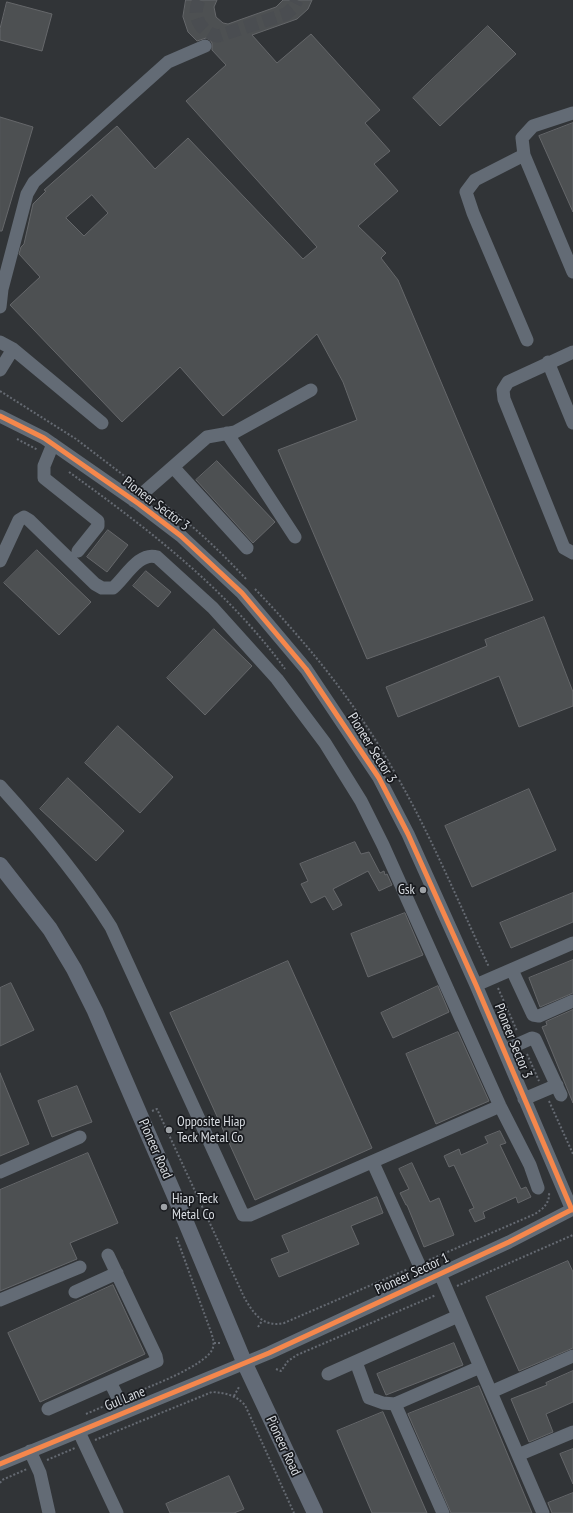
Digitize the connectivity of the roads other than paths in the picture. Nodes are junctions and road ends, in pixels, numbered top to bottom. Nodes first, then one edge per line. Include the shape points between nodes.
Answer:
1 (205, 46) dead end
2 (573, 113) edge
3 (524, 155) junction
4 (573, 272) edge
5 (0, 307) edge
6 (527, 340) dead end
7 (0, 342) edge
8 (13, 349) junction
9 (573, 352) edge
10 (548, 362) junction
11 (0, 370) edge
12 (311, 390) dead end
13 (0, 416) edge
14 (102, 423) dead end
15 (573, 423) edge
16 (227, 433) junction
17 (50, 450) junction
18 (173, 467) junction
19 (134, 500) junction
20 (295, 537) dead end
21 (247, 548) dead end
22 (78, 551) dead end
23 (573, 553) edge
24 (0, 561) edge
25 (0, 786) edge
26 (0, 865) edge
27 (573, 943) edge
28 (512, 970) junction
29 (476, 985) junction
30 (573, 1001) edge
31 (505, 1050) junction
32 (524, 1099) junction
33 (500, 1106) junction
34 (80, 1137) dead end
35 (372, 1163) junction
36 (0, 1172) edge
37 (544, 1188) road end
38 (573, 1210) edge
39 (108, 1254) dead end
40 (80, 1267) dead end
41 (117, 1274) junction
42 (440, 1274) junction
43 (426, 1280) junction
44 (75, 1292) dead end
45 (0, 1300) edge
46 (458, 1316) junction
47 (573, 1356) edge
48 (259, 1357) joint
49 (356, 1362) junction
50 (244, 1364) junction
51 (480, 1366) junction
52 (328, 1374) dead end
53 (110, 1382) junction
54 (491, 1392) junction
55 (395, 1404) junction
56 (48, 1409) dead end
57 (125, 1412) junction
58 (79, 1432) junction
59 (573, 1432) edge
60 (30, 1451) junction
61 (518, 1455) junction
62 (0, 1464) edge
63 (49, 1513) edge
64 (117, 1513) edge
65 (315, 1513) edge
66 (443, 1513) edge
67 (543, 1513) edge

1 - 5 street via 168,62 34,182 27,194 2,288
2 - 3 street via 533,126 522,138
3 - 4 street
3 - 6 street via 475,180 466,192
7 - 8 street
8 - 11 street
8 - 14 street
9 - 10 street
10 - 15 street
10 - 23 street via 508,382 503,390 504,399 564,548
12 - 16 street via 235,432
13 - 17 street, Pioneer Sector 3
16 - 18 street via 206,437
16 - 20 street
17 - 19 street, Pioneer Sector 3
17 - 22 street via 44,466 44,478 98,521 98,526
18 - 19 street
18 - 21 street
19 - 29 street, Pioneer Sector 3 via 181,536 242,593 310,675 378,778 408,834
24 - 33 street via 19,520 24,517 102,588 113,588 143,557 153,555 161,559 213,608 277,679 325,743 362,801
25 - 35 street via 47,838 92,896 111,927 243,1215 250,1215
26 - 50 main road, Pioneer Road via 50,929 95,1011
27 - 28 street
28 - 29 street
28 - 30 street via 533,1016 539,1016
29 - 31 street, Pioneer Sector 3
31 - 32 street, Pioneer Sector 3
31 - 32 street via 535,1039 559,1090
32 - 38 street, Pioneer Sector 3
33 - 35 street
33 - 37 street
34 - 36 street
35 - 43 street
38 - 42 street, Pioneer Sector 1
39 - 41 street
40 - 45 street
41 - 44 street
41 - 53 street via 157,1358 155,1362
42 - 43 street, Pioneer Sector 1
42 - 46 street
43 - 48 street, Pioneer Sector 1
46 - 49 street
46 - 51 street
47 - 54 street
48 - 50 street, Gul Lane
49 - 52 street
49 - 55 street via 369,1398
50 - 57 street, Gul Lane
50 - 65 main road, Pioneer Road
51 - 54 street
51 - 55 street
53 - 56 street
53 - 57 street
54 - 61 street
55 - 66 street
57 - 58 street, Gul Lane
58 - 60 street, Gul Lane
58 - 64 street
59 - 61 street
60 - 62 street, Gul Lane
60 - 63 street via 40,1473
61 - 67 street

